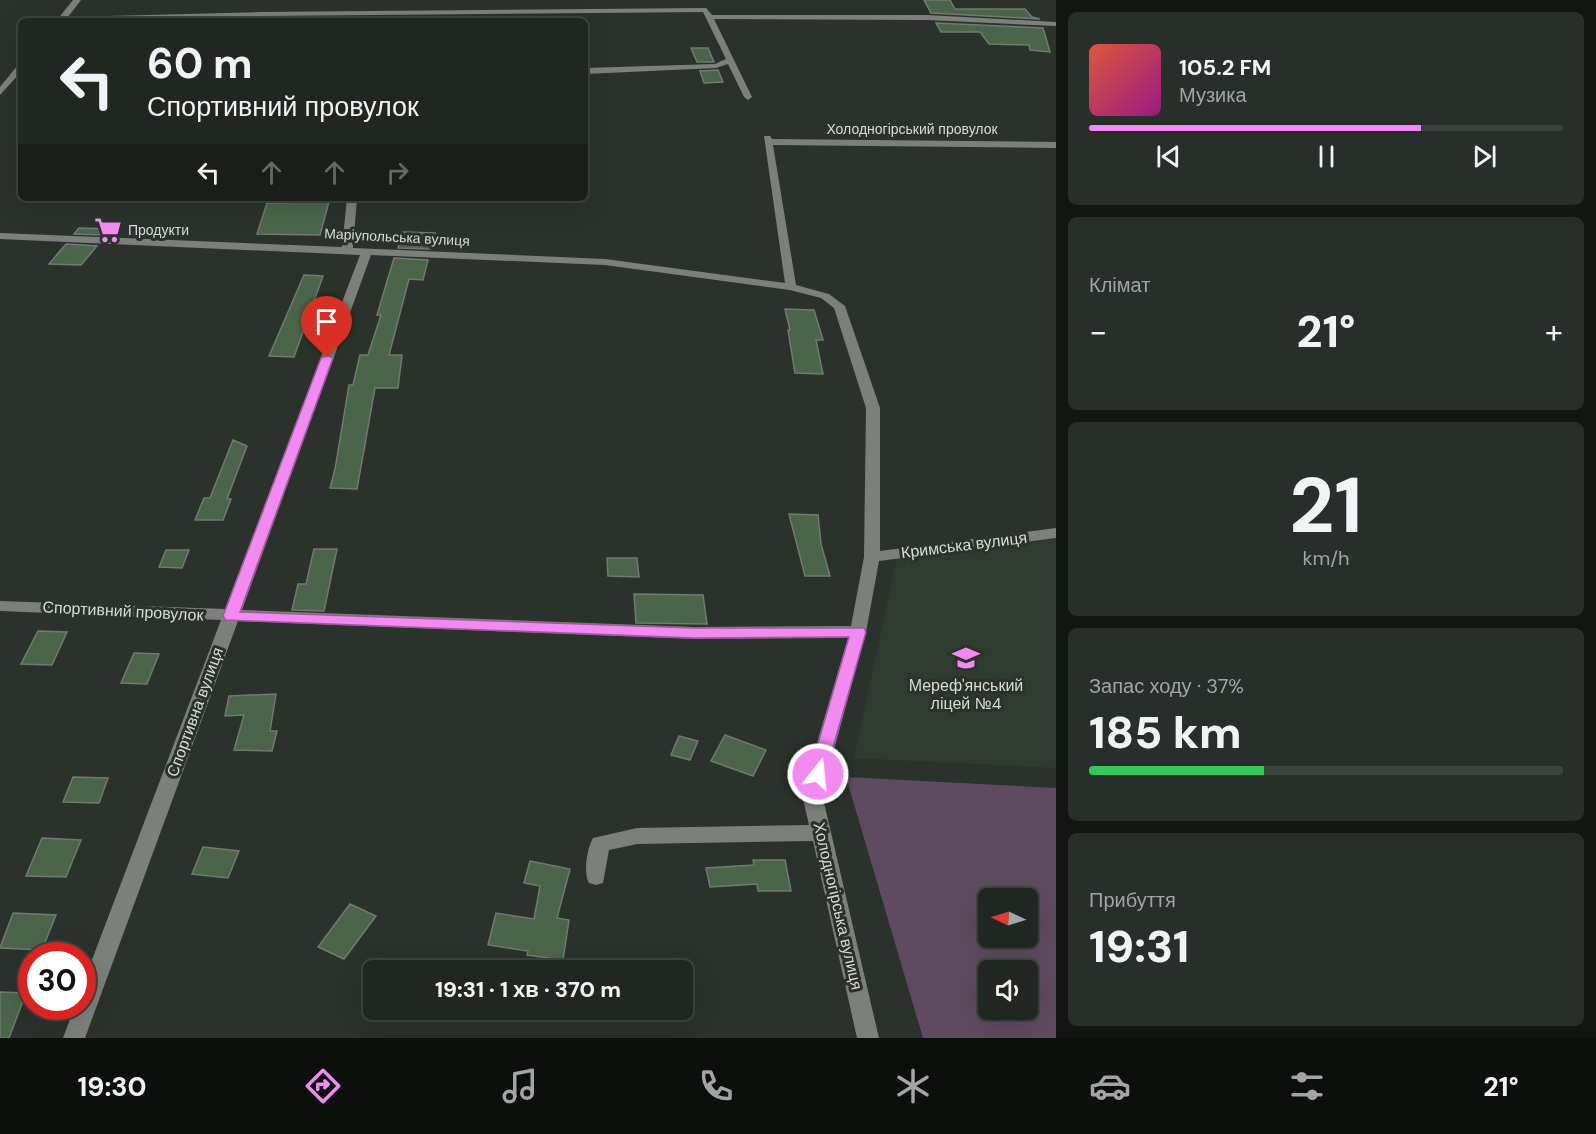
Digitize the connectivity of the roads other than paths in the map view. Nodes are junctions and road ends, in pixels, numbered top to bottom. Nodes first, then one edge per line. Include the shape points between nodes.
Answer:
1 (77, 0) edge
2 (702, 0) edge
3 (708, 14) junction
4 (62, 18) edge
5 (127, 18) edge
6 (1056, 24) edge
7 (730, 60) junction
8 (588, 71) edge
9 (0, 78) edge
10 (16, 78) edge
11 (0, 92) edge
12 (748, 97) dead end
13 (1056, 145) edge
14 (352, 201) edge
15 (0, 236) edge
16 (347, 250) junction
17 (367, 250) junction
18 (791, 287) junction
19 (1056, 533) edge
20 (872, 557) junction
21 (0, 606) edge
22 (231, 616) junction
23 (858, 632) junction
24 (821, 833) junction
25 (596, 877) dead end
26 (74, 1038) edge
27 (868, 1038) edge

1 - 4 street
2 - 3 street
3 - 5 street via 261,14
3 - 6 street
3 - 7 street
7 - 8 street via 716,66
7 - 12 street
9 - 10 street
10 - 11 street
13 - 18 street, Холодногірський провулок via 768,140
14 - 16 street
15 - 16 street, Маріупольська вулиця
16 - 17 street, Маріупольська вулиця
17 - 18 street, Маріупольська вулиця via 605,262
17 - 22 street, Спортивна вулиця
18 - 20 street, Холодногірська вулиця via 825,296 839,306 873,408
19 - 20 street, Кримська вулиця
20 - 23 street, Холодногірська вулиця
21 - 22 street, Спортивний провулок
22 - 23 street, Спортивний провулок via 694,633
22 - 26 street, Спортивна вулиця
23 - 24 street, Холодногірська вулиця via 812,794
24 - 25 street via 638,836 600,844
24 - 27 street, Холодногірська вулиця

